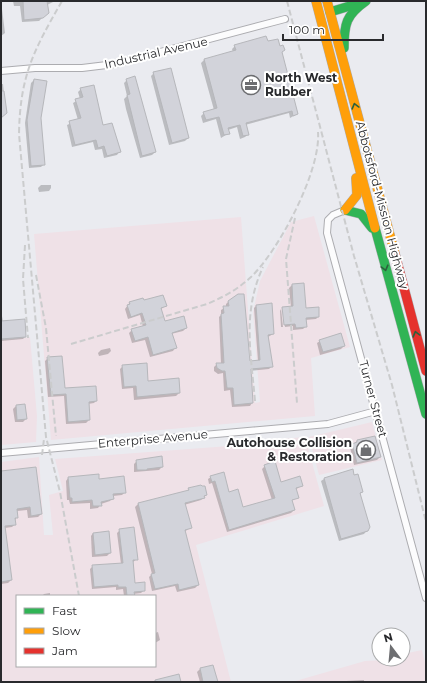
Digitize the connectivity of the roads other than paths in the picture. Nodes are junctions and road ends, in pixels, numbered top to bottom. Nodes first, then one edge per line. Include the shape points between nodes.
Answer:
1 (316, 1) edge
2 (327, 1) edge
3 (366, 1) edge
4 (330, 12) junction
5 (285, 19) dead end
6 (332, 60) junction
7 (343, 61) junction
8 (1, 71) edge
9 (345, 210) junction
10 (380, 249) junction
11 (426, 371) edge
12 (376, 411) junction
13 (426, 414) edge
14 (1, 454) edge
15 (426, 598) edge

1 - 4 main road
1 - 6 main road, Abbotsford-Mission Highway
2 - 4 main road, Abbotsford-Mission Highway
3 - 4 main road
3 - 7 main road via 354,10 346,21
4 - 7 main road, Abbotsford-Mission Highway
5 - 8 street, Industrial Avenue via 114,64 82,68
6 - 9 main road via 330,74 358,189 357,195
6 - 10 main road, Abbotsford-Mission Highway
11 -> 7 main road, Abbotsford-Mission Highway
9 - 10 main road via 360,213 367,219
9 - 12 street, Turner Street via 328,220 327,233
10 -> 13 main road, Abbotsford-Mission Highway
12 - 14 street, Enterprise Avenue via 328,424
12 - 15 street, Turner Street

